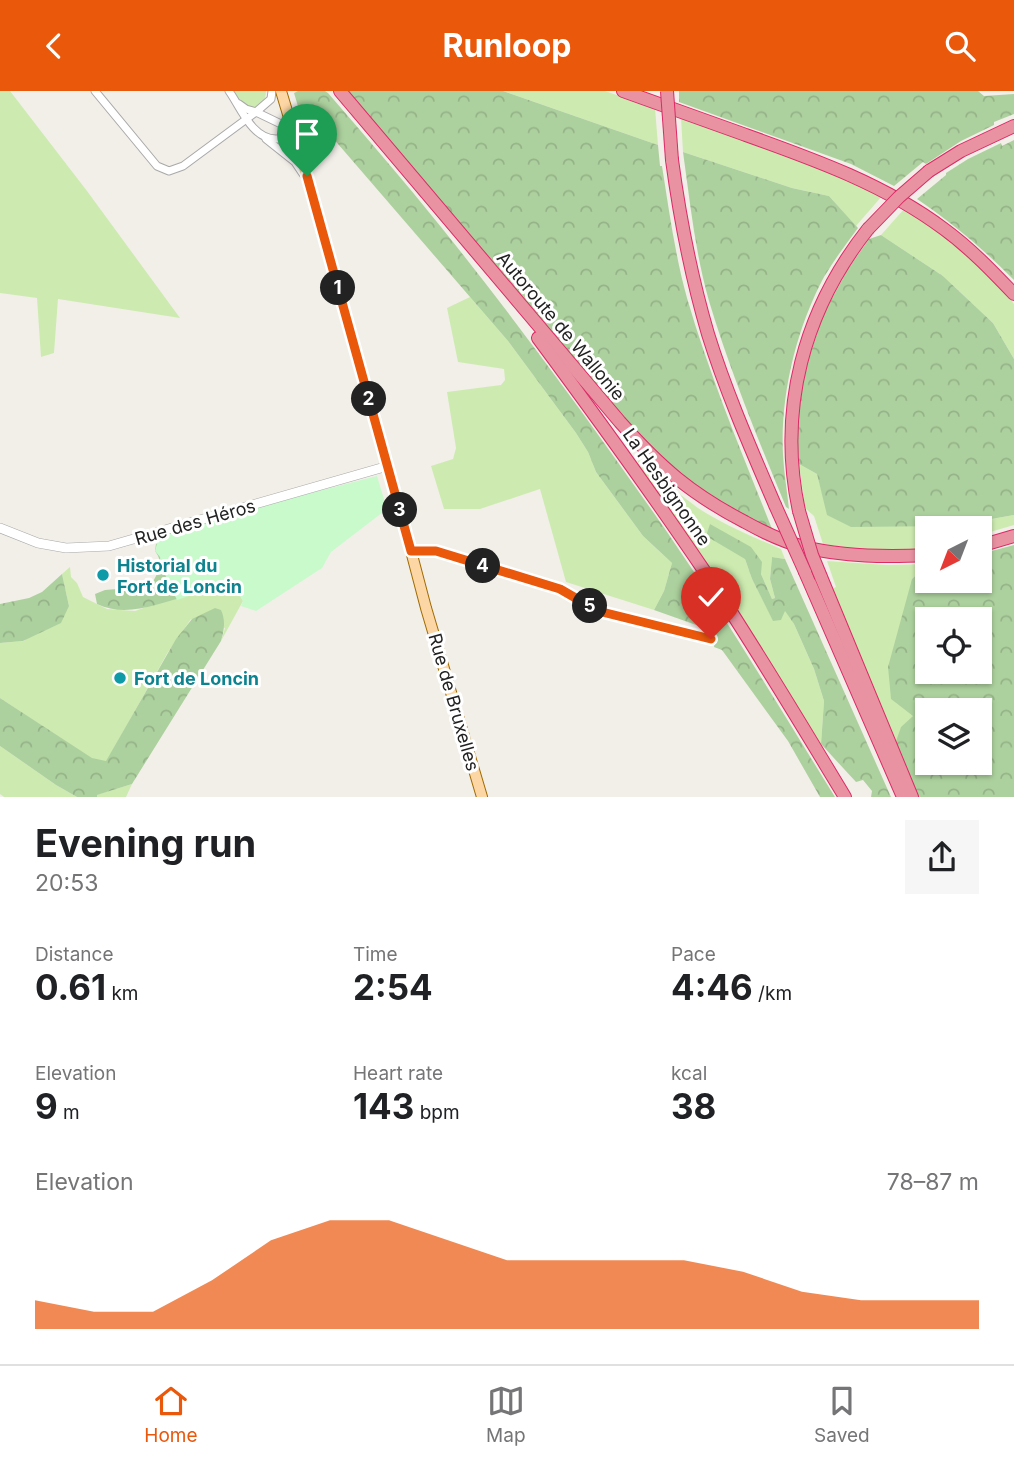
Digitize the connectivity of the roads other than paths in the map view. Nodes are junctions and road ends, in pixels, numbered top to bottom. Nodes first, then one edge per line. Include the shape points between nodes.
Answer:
1 (95, 91) edge
2 (229, 91) edge
3 (272, 91) edge
4 (281, 91) edge
5 (340, 91) edge
6 (623, 91) edge
7 (667, 91) edge
8 (236, 101) junction
9 (256, 113) junction
10 (247, 120) junction
11 (1014, 126) edge
12 (293, 134) junction
13 (260, 135) junction
14 (307, 176) junction
15 (467, 242) junction
16 (1014, 294) edge
17 (388, 466) junction
18 (0, 528) edge
19 (1014, 536) edge
20 (992, 542) edge
21 (411, 551) junction
22 (915, 555) edge
23 (711, 639) dead end
24 (482, 797) edge
25 (845, 797) edge
26 (903, 797) edge
27 (912, 797) edge

1 - 10 street via 157,166 169,171
2 - 8 street
3 - 9 street via 271,99
4 - 12 main road, Rue de Bruxelles
5 - 15 highway
6 - 16 highway via 872,185 945,229
7 - 26 highway, bridge via 680,218 709,335 775,505
8 - 9 street
8 - 10 street
9 - 10 street
9 - 12 street
10 - 13 street
11 - 27 highway, bridge via 929,171 853,247 809,333 795,396 791,459 799,511 812,555
12 - 13 street via 275,139
12 - 14 main road, Rue de Bruxelles
13 - 14 street
14 - 17 main road, Rue de Bruxelles
15 - 22 highway, Autoroute de Wallonie via 650,455 701,498 759,530 803,547 877,556
15 - 25 highway, La Hesbignonne via 706,573
17 - 18 street, Rue des Héros via 108,546 66,548
17 - 21 main road, Rue de Bruxelles
19 - 20 highway
21 - 23 street via 436,551 560,589 598,611
21 - 24 main road, Rue de Bruxelles

